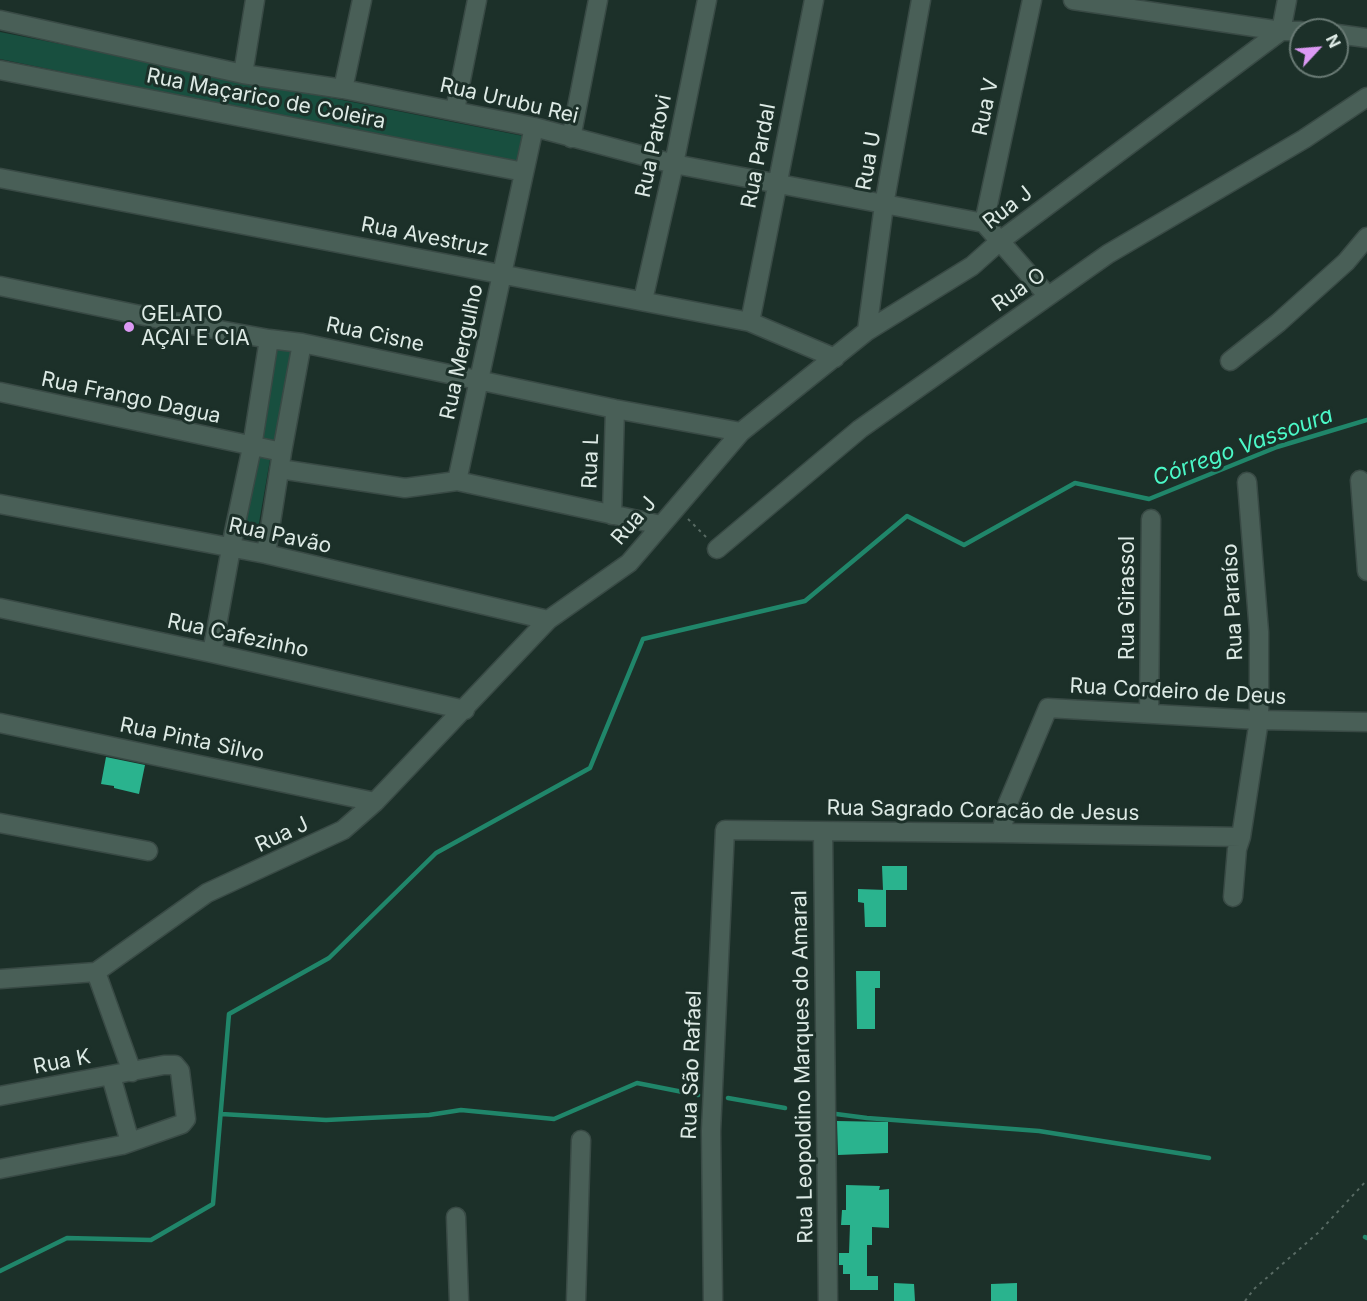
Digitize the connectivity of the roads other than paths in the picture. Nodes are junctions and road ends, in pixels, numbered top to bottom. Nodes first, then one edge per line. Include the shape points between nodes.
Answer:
1 (255, 0) edge
2 (362, 0) edge
3 (477, 0) edge
4 (598, 0) edge
5 (707, 0) edge
6 (814, 0) edge
7 (921, 0) edge
8 (1032, 0) edge
9 (1073, 0) edge
10 (1287, 0) edge
11 (0, 20) edge
12 (1281, 31) junction
13 (1289, 31) edge
14 (1349, 36) edge
15 (1367, 38) edge
16 (0, 70) edge
17 (243, 74) junction
18 (344, 89) junction
19 (1367, 98) edge
20 (455, 110) junction
21 (534, 127) junction
22 (571, 138) junction
23 (674, 164) junction
24 (524, 172) junction
25 (0, 178) edge
26 (777, 183) junction
27 (884, 204) junction
28 (984, 223) junction
29 (1367, 237) edge
30 (1000, 241) junction
31 (502, 274) junction
32 (0, 286) edge
33 (1048, 296) junction
34 (643, 300) junction
35 (750, 321) junction
36 (867, 331) junction
37 (269, 339) junction
38 (302, 343) junction
39 (835, 358) junction
40 (1230, 361) dead end
41 (479, 379) junction
42 (0, 392) edge
43 (615, 409) junction
44 (741, 432) junction
45 (252, 447) junction
46 (281, 460) junction
47 (1360, 480) dead end
48 (457, 481) junction
49 (1247, 482) dead end
50 (0, 504) edge
51 (612, 515) junction
52 (1151, 519) dead end
53 (661, 525) junction
54 (231, 548) junction
55 (717, 549) road end
56 (266, 554) junction
57 (1367, 571) edge
58 (0, 608) edge
59 (548, 620) junction
60 (212, 653) junction
61 (465, 710) junction
62 (1149, 713) junction
63 (1259, 720) junction
64 (1367, 722) edge
65 (0, 723) edge
66 (375, 802) junction
67 (0, 823) edge
68 (724, 830) joint
69 (823, 832) junction
70 (1001, 832) junction
71 (1241, 837) junction
72 (148, 850) dead end
73 (1233, 897) dead end
74 (96, 972) junction
75 (0, 979) edge
76 (132, 1072) junction
77 (111, 1076) junction
78 (0, 1096) edge
79 (581, 1140) dead end
80 (130, 1142) junction
81 (0, 1169) edge
82 (456, 1217) dead end
83 (459, 1301) edge
84 (576, 1301) edge
85 (713, 1301) edge
86 (828, 1301) edge

1 - 17 street
2 - 18 street
3 - 20 street
4 - 22 street
5 - 23 street, Rua Patovi
6 - 26 street, Rua Pardal
7 - 27 street, Rua U
8 - 28 street, Rua V
9 - 12 street
10 - 12 street
11 - 17 street, Rua Urubu Rei
12 - 13 street
12 - 30 street, Rua J
14 - 15 street
16 - 24 street, Rua Maçarico de Coleira
17 - 18 street, Rua Urubu Rei
18 - 20 street, Rua Urubu Rei
19 - 33 street, Rua O via 1108,254
20 - 21 street, Rua Urubu Rei
21 - 22 street, Rua Urubu Rei
21 - 24 street, Rua Mergulho
22 - 23 street, Rua Urubu Rei
23 - 26 street, Rua Urubu Rei
23 - 34 street, Rua Patovi
24 - 31 street, Rua Mergulho
25 - 31 street, Rua Avestruz
26 - 27 street, Rua Urubu Rei
26 - 35 street, Rua Pardal
27 - 28 street, Rua Urubu Rei
27 - 36 street, Rua U
28 - 30 street
29 - 40 street via 1346,262
30 - 33 street
30 - 36 street, Rua J via 972,266
31 - 34 street, Rua Avestruz
31 - 41 street, Rua Mergulho
32 - 37 street, Rua Cisne
33 - 55 street, Rua O via 860,429
34 - 35 street, Rua Avestruz
35 - 39 street, Rua Avestruz
36 - 39 street, Rua J
37 - 38 street, Rua Cisne
37 - 45 street
38 - 41 street, Rua Cisne
38 - 46 street
39 - 44 street, Rua J
41 - 43 street, Rua Cisne
41 - 48 street, Rua Mergulho
42 - 45 street, Rua Frango Dagua
43 - 44 street, Rua Cisne
43 - 51 street, Rua L
44 - 53 street, Rua J
45 - 46 street, Rua Frango Dagua
45 - 54 street
46 - 48 street via 405,488
46 - 56 street
47 - 57 street
48 - 51 street
49 - 63 street, Rua Paraíso via 1259,632
50 - 54 street, Rua Pavão
51 - 53 street
52 - 62 street, Rua Girassol
53 - 59 street, Rua J via 629,563
54 - 56 street, Rua Pavão
54 - 60 street
56 - 59 street, Rua Pavão
58 - 60 street, Rua Cafezinho
59 - 61 street, Rua J
60 - 61 street, Rua Cafezinho
61 - 66 street, Rua J
62 - 63 street, Rua Cordeiro de Deus
62 - 70 street, Rua Cordeiro de Deus via 1048,708 1008,803
63 - 64 street, Rua Cordeiro de Deus
63 - 71 street, Rua Paraíso
65 - 66 street, Rua Pinta Silvo
66 - 74 street, Rua J via 344,830 207,893
67 - 72 street
68 - 69 street, Rua Sagrado Coracão de Jesus
68 - 85 street, Rua São Rafael via 711,1131
69 - 70 street, Rua Sagrado Coracão de Jesus
69 - 86 street, Rua Leopoldino Marques do Amaral
70 - 71 street, Rua Sagrado Coracão de Jesus
71 - 73 street, Rua Paraíso
74 - 75 street
74 - 76 street
76 - 77 street, Rua K
76 - 80 street, Rua K via 175,1065 180,1071 186,1119 182,1124
77 - 78 street, Rua K
77 - 80 street
79 - 84 street
80 - 81 street
82 - 83 street

